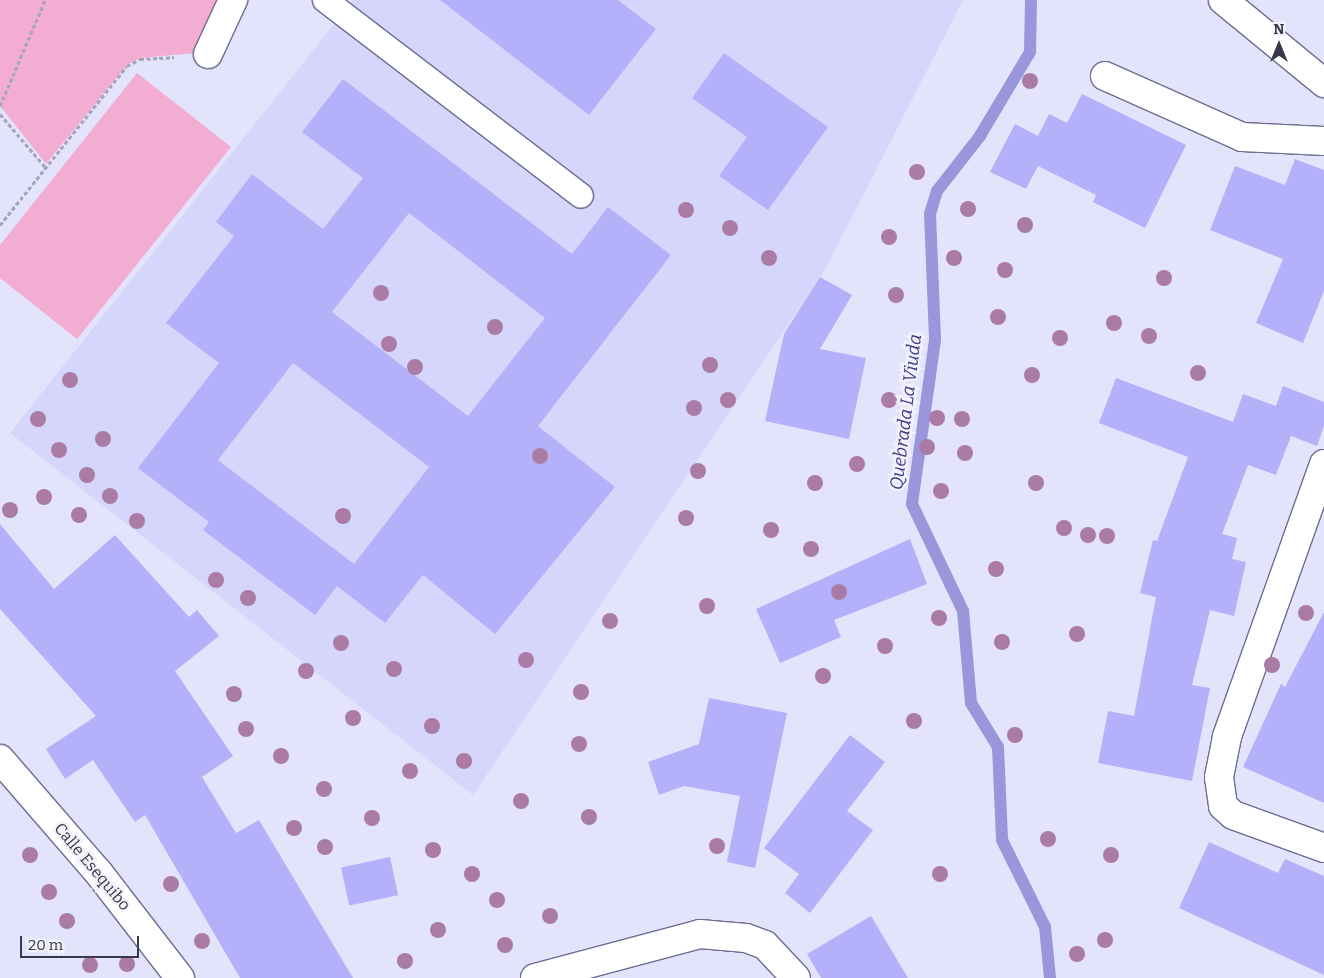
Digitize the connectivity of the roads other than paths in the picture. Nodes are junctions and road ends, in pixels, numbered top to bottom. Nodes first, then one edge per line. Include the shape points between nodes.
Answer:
1 (233, 0) edge
2 (325, 0) edge
3 (1223, 0) edge
4 (208, 54) road end
5 (1105, 76) dead end
6 (1324, 83) edge
7 (1324, 141) edge
8 (581, 196) dead end
9 (1324, 464) edge
10 (0, 759) edge
11 (1324, 848) edge
12 (180, 978) edge
13 (535, 978) edge
14 (796, 978) edge

1 - 4 street
2 - 8 lane
3 - 6 street
5 - 7 street via 1242,137
9 - 11 street via 1227,737 1219,777 1224,806 1233,815
10 - 12 street, Calle Esequibo via 98,872
13 - 14 street via 700,934 746,938 764,945

